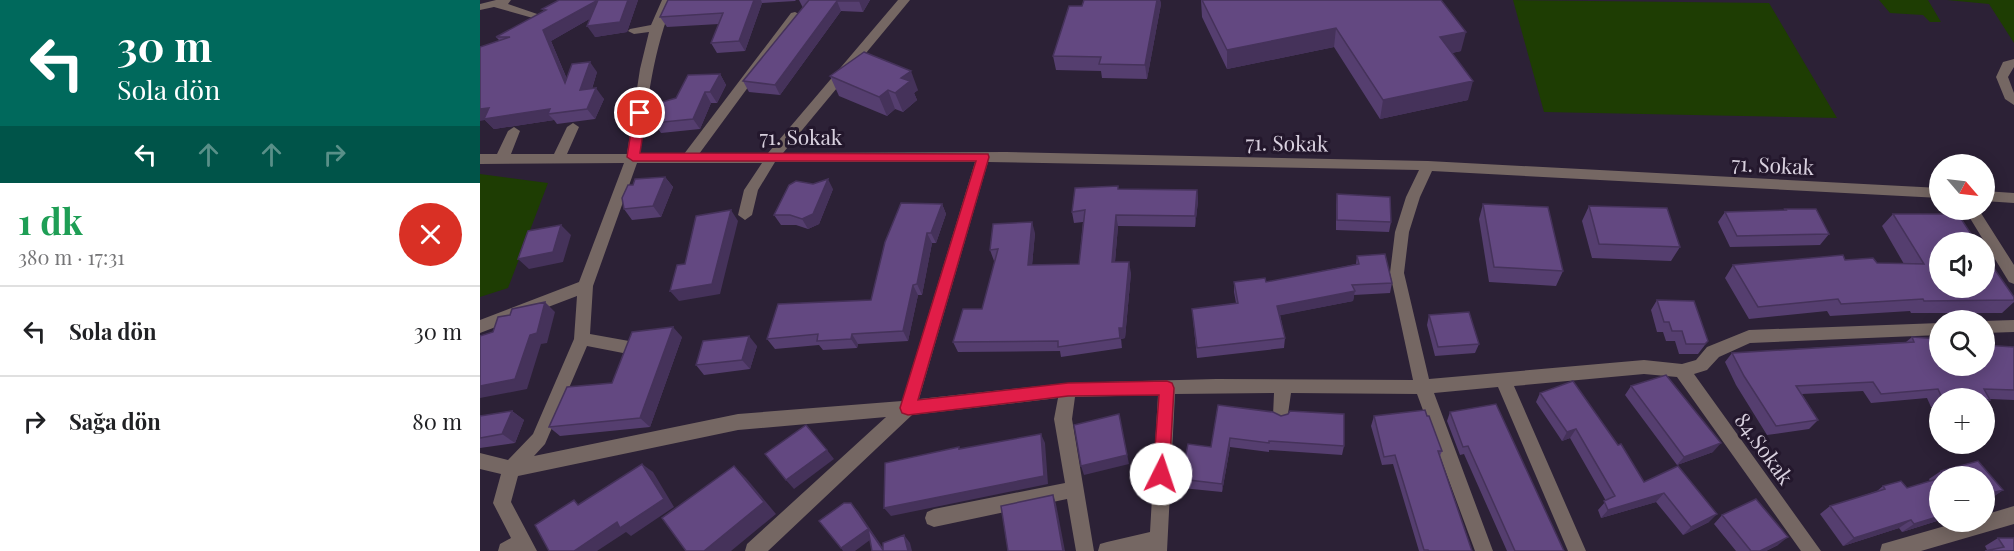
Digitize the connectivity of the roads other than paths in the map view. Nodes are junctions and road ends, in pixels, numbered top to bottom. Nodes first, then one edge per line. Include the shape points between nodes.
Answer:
1 (511, 0) edge
2 (668, 0) edge
3 (904, 0) edge
4 (496, 4) junction
5 (480, 7) edge
6 (795, 15) edge
7 (540, 17) edge
8 (656, 28) junction
9 (634, 31) dead end
10 (2014, 63) edge
11 (2014, 101) edge
12 (573, 127) dead end
13 (514, 131) dead end
14 (633, 157) junction
15 (690, 157) junction
16 (772, 157) junction
17 (983, 157) junction
18 (559, 158) junction
19 (480, 159) edge
20 (502, 159) junction
21 (1428, 166) junction
22 (1929, 193) edge
23 (1995, 197) edge
24 (2014, 198) edge
25 (746, 215) dead end
26 (1978, 220) edge
27 (2014, 278) edge
28 (585, 286) junction
29 (2014, 326) edge
30 (480, 327) edge
31 (1995, 327) edge
32 (1929, 329) edge
33 (582, 339) junction
34 (623, 346) dead end
35 (1682, 371) junction
36 (1504, 381) junction
37 (1283, 386) junction
38 (1423, 387) junction
39 (1167, 388) junction
40 (1068, 390) junction
41 (908, 408) junction
42 (1281, 416) edge
43 (480, 461) edge
44 (511, 469) junction
45 (1074, 489) junction
46 (2014, 515) edge
47 (934, 518) dead end
48 (1158, 545) edge
49 (519, 548) edge
50 (754, 551) edge
51 (1085, 551) edge
52 (1107, 551) edge
53 (1484, 551) edge
54 (1577, 551) edge
55 (1812, 551) edge
56 (1889, 551) edge

1 - 4 street
2 - 8 street
3 - 16 street
4 - 5 street
4 - 7 street
6 - 15 street
8 - 9 street
8 - 14 street
10 - 11 street via 2007,65 2002,77
12 - 18 street
13 - 20 street
14 - 15 street, 71. Sokak
14 - 18 street, 71. Sokak
14 - 28 street
15 - 16 street, 71. Sokak
16 - 17 street, 71. Sokak
16 - 25 street via 751,190
17 - 21 street, 71. Sokak
17 - 41 street
18 - 20 street, 71. Sokak
19 - 20 street, 71. Sokak
21 - 22 street, 71. Sokak
21 - 38 street via 1402,232 1397,273
23 - 24 street
26 - 27 street
28 - 30 street
28 - 33 street
29 - 31 street
32 - 35 street via 1749,337
33 - 34 street
33 - 44 street via 539,439
35 - 36 street via 1644,367
35 - 55 street, 84.Sokak
36 - 38 street
36 - 54 street
37 - 38 street
37 - 39 street
37 - 42 street
38 - 53 street
39 - 40 street
39 - 48 street
40 - 41 street
40 - 45 street via 1063,419
41 - 44 street via 738,422
41 - 50 street
43 - 44 street
44 - 49 street via 502,503
45 - 47 street
45 - 51 street
46 - 56 street
48 - 52 street

